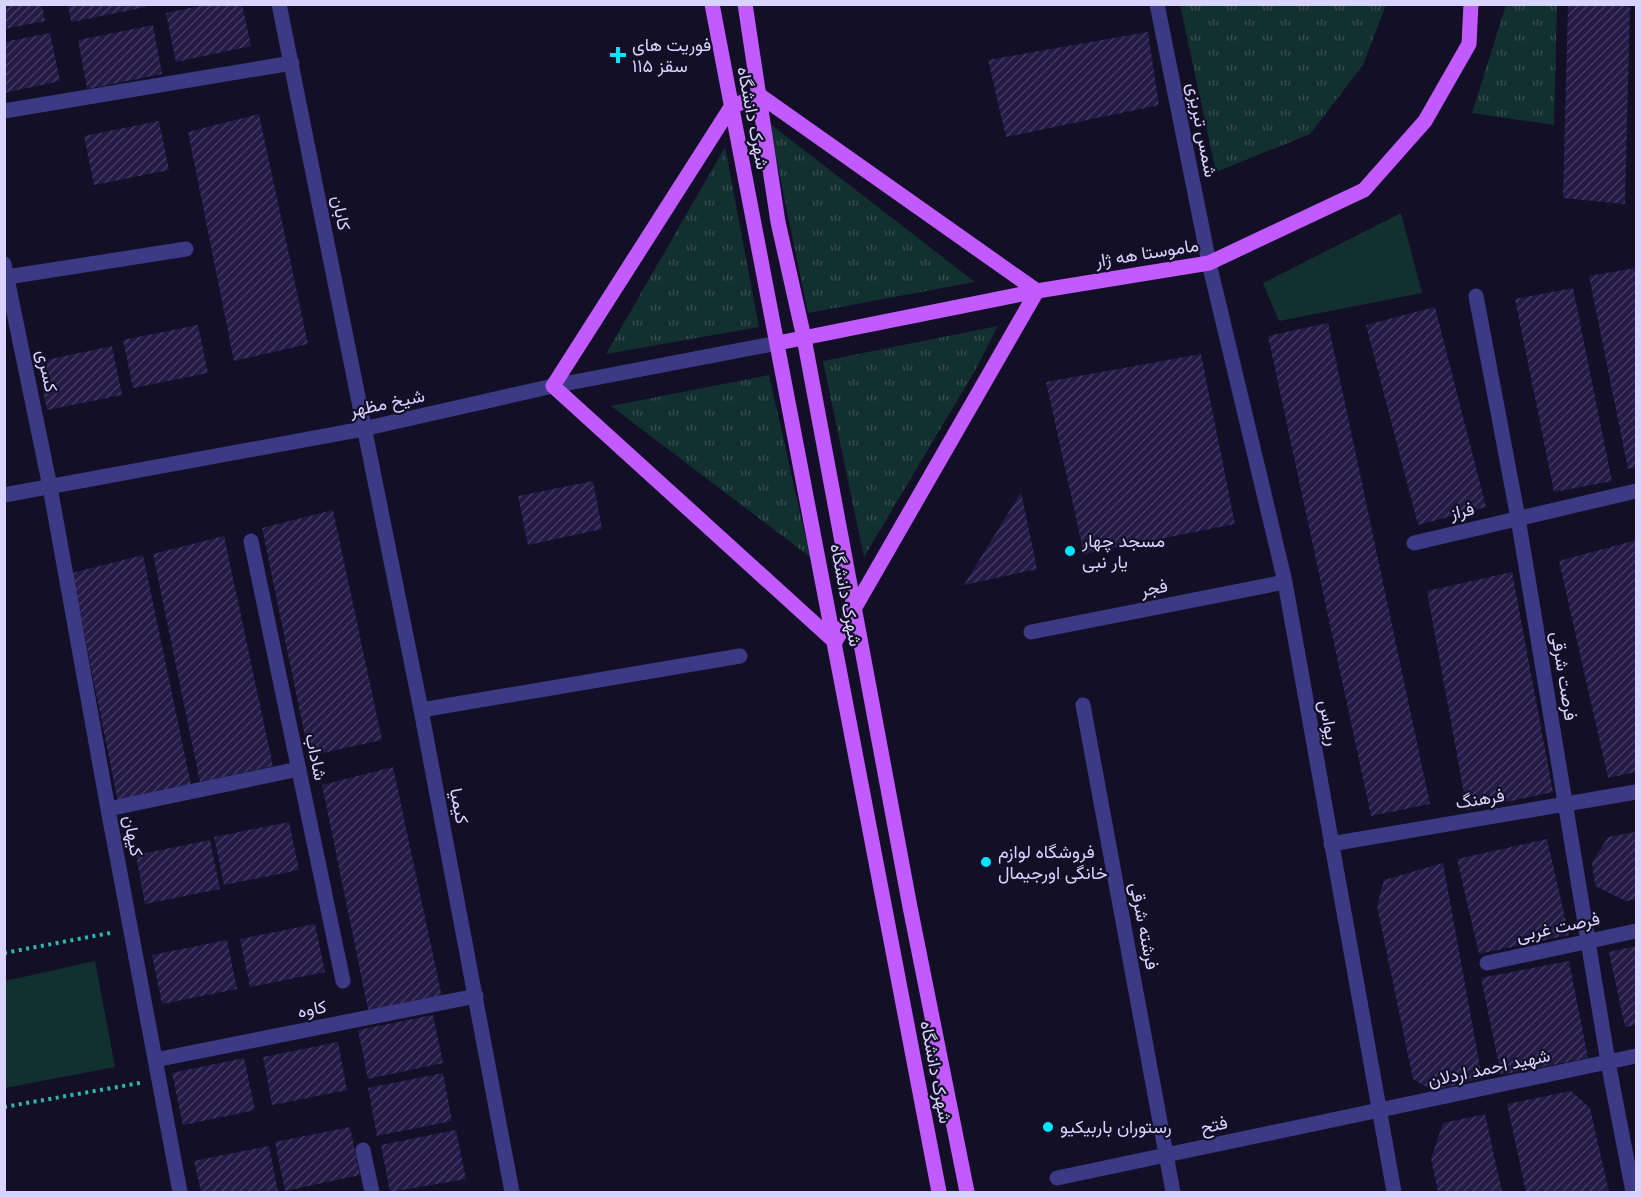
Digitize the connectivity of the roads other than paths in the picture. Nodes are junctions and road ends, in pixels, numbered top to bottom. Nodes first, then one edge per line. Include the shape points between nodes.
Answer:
1 (279, 4) edge
2 (712, 4) edge
3 (745, 4) edge
4 (1157, 4) edge
5 (1471, 4) edge
6 (291, 63) junction
7 (759, 95) junction
8 (731, 107) junction
9 (4, 111) edge
10 (186, 249) dead end
11 (1209, 264) junction
12 (6, 270) edge
13 (1037, 291) junction
14 (1476, 296) dead end
15 (804, 338) junction
16 (778, 343) junction
17 (553, 386) junction
18 (363, 429) junction
19 (50, 487) junction
20 (1636, 491) edge
21 (4, 495) edge
22 (1518, 518) junction
23 (251, 541) dead end
24 (1414, 543) dead end
25 (1285, 582) junction
26 (855, 606) junction
27 (1031, 632) dead end
28 (835, 642) junction
29 (741, 656) dead end
30 (1083, 705) dead end
31 (421, 710) junction
32 (299, 769) junction
33 (1636, 792) edge
34 (1565, 805) junction
35 (108, 809) junction
36 (1331, 844) junction
37 (1636, 931) edge
38 (1587, 940) junction
39 (1487, 963) dead end
40 (342, 981) dead end
41 (476, 996) junction
42 (1636, 1056) edge
43 (155, 1060) junction
44 (1608, 1062) junction
45 (1379, 1111) junction
46 (363, 1150) dead end
47 (1166, 1155) junction
48 (1057, 1178) dead end
49 (180, 1192) edge
50 (372, 1192) edge
51 (512, 1192) edge
52 (939, 1192) edge
53 (967, 1192) edge
54 (1173, 1192) edge
55 (1394, 1192) edge
56 (1633, 1192) edge

1 - 6 street, کابان
2 - 8 main road, شهرک دانشگاه
3 - 7 main road
4 - 11 street, شمس تبریزی
5 - 11 main road, ماموستا هه ژار via 1469,44 1425,121 1364,190
6 - 9 street
6 - 18 street, کابان
7 - 8 main road
7 - 13 main road
7 - 15 main road via 778,222
8 - 16 main road, شهرک دانشگاه
8 - 17 main road
10 - 12 street
11 - 13 main road, ماموستا هه ژار
11 - 25 street, ریواس
12 - 19 street, کسری
13 - 15 main road, ماموستا هه ژار
13 - 26 main road
14 - 22 street, فرصت شرقی
15 - 16 main road, ماموستا هه ژار
15 - 26 main road
16 - 17 street, شیخ مظهر
16 - 28 main road, شهرک دانشگاه
17 - 18 street, شیخ مظهر
17 - 28 main road
18 - 19 street, شیخ مظهر
18 - 31 street, کیمیا
19 - 21 street, شیخ مظهر
19 - 35 street, کیهان
20 - 22 street, فراز
22 - 24 street, فراز
22 - 34 street, فرصت شرقی
23 - 32 street, شاداب
25 - 27 street, فجر
25 - 36 street, ریواس
26 - 28 main road
26 - 53 main road
28 - 52 main road, شهرک دانشگاه
29 - 31 street
30 - 47 street, فرشته شرقی
31 - 41 street, کیمیا
32 - 35 street
32 - 40 street, شاداب
33 - 34 street, فرهنگ
34 - 36 street, فرهنگ
34 - 38 street, فرصت شرقی
35 - 43 street, کیهان
36 - 45 street, ریواس
37 - 38 street, فرصت غربی
38 - 39 street, فرصت غربی
38 - 44 street, فرصت شرقی
41 - 43 street, کاوه
41 - 51 street, کیمیا
42 - 44 street
43 - 49 street, کیهان
44 - 45 street, شهید احمد اردلان
44 - 56 street, فرصت شرقی
45 - 47 street, فتح
45 - 55 street, ریواس
46 - 50 street
47 - 48 street, فتح
47 - 54 street, فرشته شرقی

